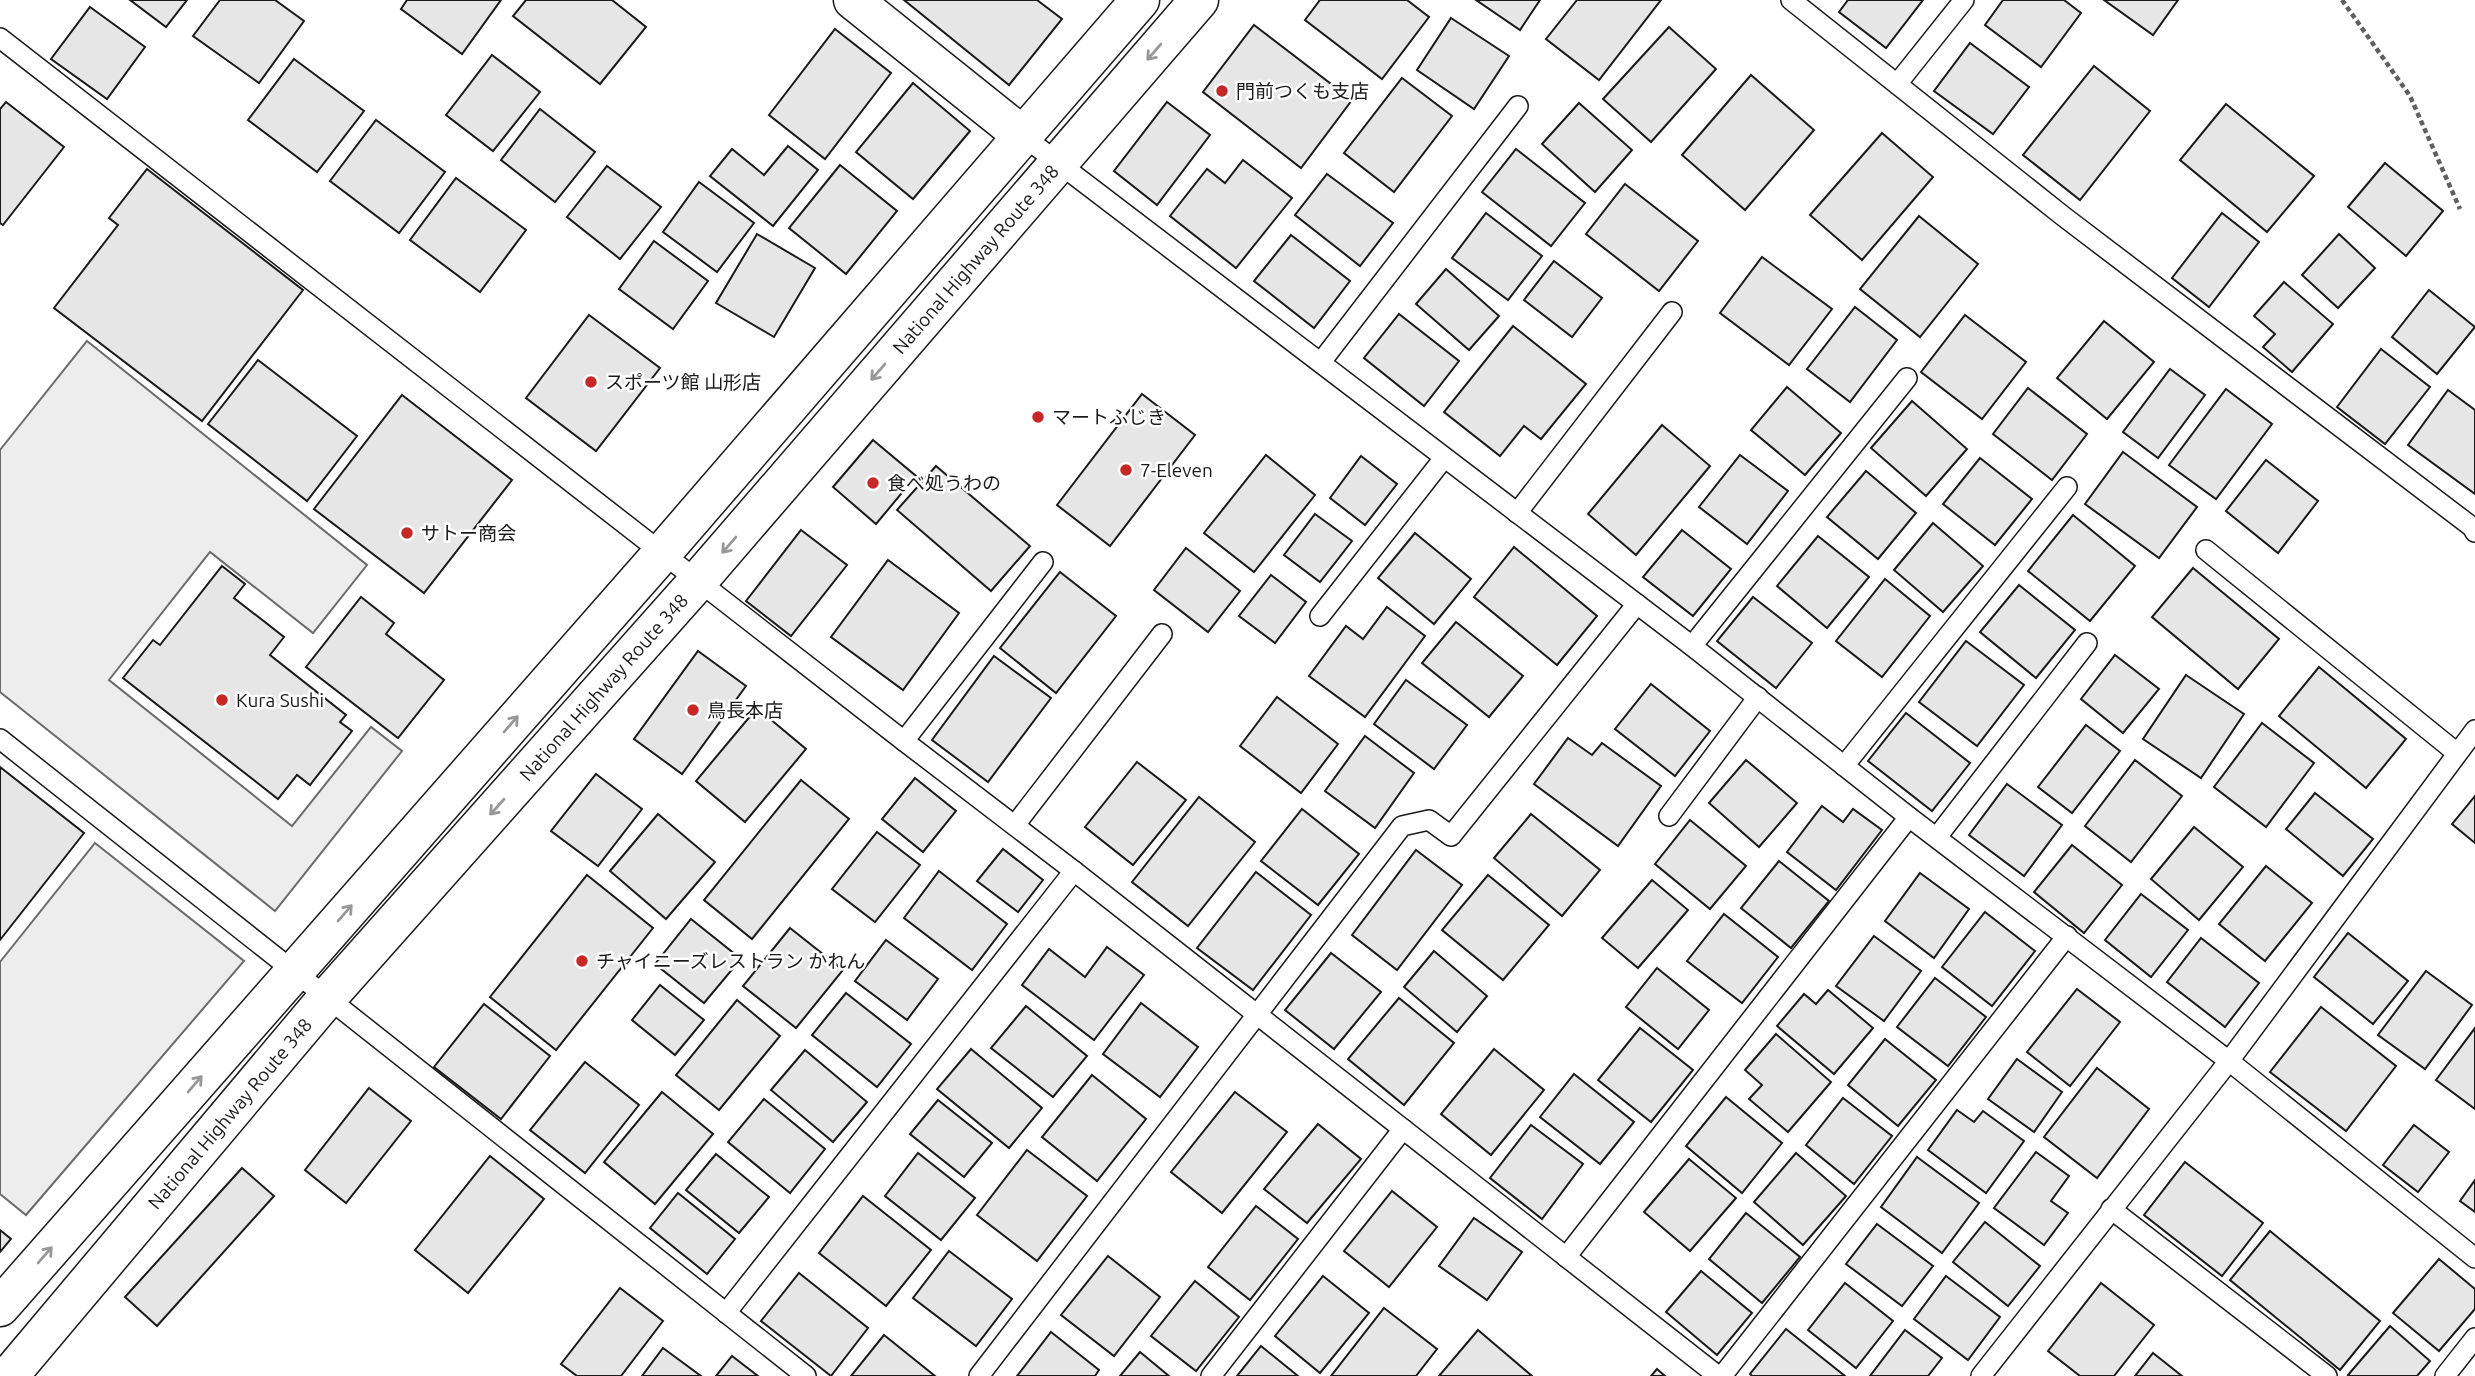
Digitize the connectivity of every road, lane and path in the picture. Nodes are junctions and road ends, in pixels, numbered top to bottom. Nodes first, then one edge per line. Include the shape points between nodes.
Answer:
1 (853, 0) edge
2 (1140, 0) edge
3 (1199, 0) edge
4 (1791, 0) edge
5 (1964, 0) edge
6 (2342, 0) edge
7 (0, 38) edge
8 (1897, 84) junction
9 (1518, 106) dead end
10 (1023, 136) junction
11 (1058, 163) junction
12 (2460, 209) dead end
13 (1672, 312) dead end
14 (1321, 362) junction
15 (1907, 378) dead end
16 (1444, 458) junction
17 (2067, 487) dead end
18 (1517, 513) junction
19 (2475, 532) edge
20 (2206, 550) dead end
21 (663, 552) junction
22 (1043, 562) dead end
23 (698, 581) junction
24 (1637, 604) junction
25 (1320, 617) dead end
26 (1162, 634) dead end
27 (2087, 643) dead end
28 (1692, 646) junction
29 (1758, 697) junction
30 (2475, 730) edge
31 (0, 739) edge
32 (904, 741) junction
33 (2456, 753) junction
34 (1844, 766) junction
35 (1669, 816) dead end
36 (1909, 817) junction
37 (1015, 825) junction
38 (1937, 837) junction
39 (1074, 871) junction
40 (2067, 936) junction
41 (294, 971) junction
42 (327, 998) junction
43 (1255, 1014) junction
44 (2229, 1061) junction
45 (1403, 1129) junction
46 (2111, 1209) junction
47 (1566, 1257) junction
48 (2475, 1258) edge
49 (0, 1307) edge
50 (726, 1314) junction
51 (2475, 1338) edge
52 (9, 1376) edge
53 (806, 1376) edge
54 (979, 1376) edge
55 (1212, 1376) edge
56 (1720, 1376) edge
57 (1981, 1376) edge
58 (2327, 1376) edge
59 (2445, 1376) edge

1 - 10 main road
2 - 10 main road
3 -> 11 main road, National Highway Route 348
4 - 8 lane
5 - 8 lane
6 - 12 path via 2410,96
7 - 21 lane
8 - 19 lane
9 - 14 lane
10 - 11 lane
10 - 21 main road
11 - 14 lane
11 -> 23 main road, National Highway Route 348
13 - 18 lane
14 - 16 lane
15 - 28 lane
16 - 18 lane
16 - 25 lane
17 - 34 lane
18 - 24 lane
20 - 33 lane
21 - 23 lane
41 -> 21 main road
22 - 32 lane
23 - 32 lane
23 -> 42 main road, National Highway Route 348
24 - 28 lane
24 - 43 lane via 1451,836 1429,820 1402,826
26 - 37 lane
27 - 38 lane
28 - 29 lane
29 - 34 lane
29 - 35 lane
30 - 33 lane
31 - 41 lane
32 - 37 lane
33 - 44 lane
34 - 36 lane
36 - 38 lane
36 - 47 lane
37 - 39 lane
38 - 40 lane
39 - 43 lane
39 - 50 lane
40 - 44 lane
40 - 56 lane
41 - 42 lane
49 -> 41 main road
42 - 50 lane
42 - 52 main road, National Highway Route 348
43 - 45 lane
43 - 54 lane
44 - 46 lane
44 - 48 lane
45 - 47 lane
45 - 55 lane
46 - 57 lane
46 - 58 lane
47 - 56 lane
50 - 53 lane
51 - 59 lane

